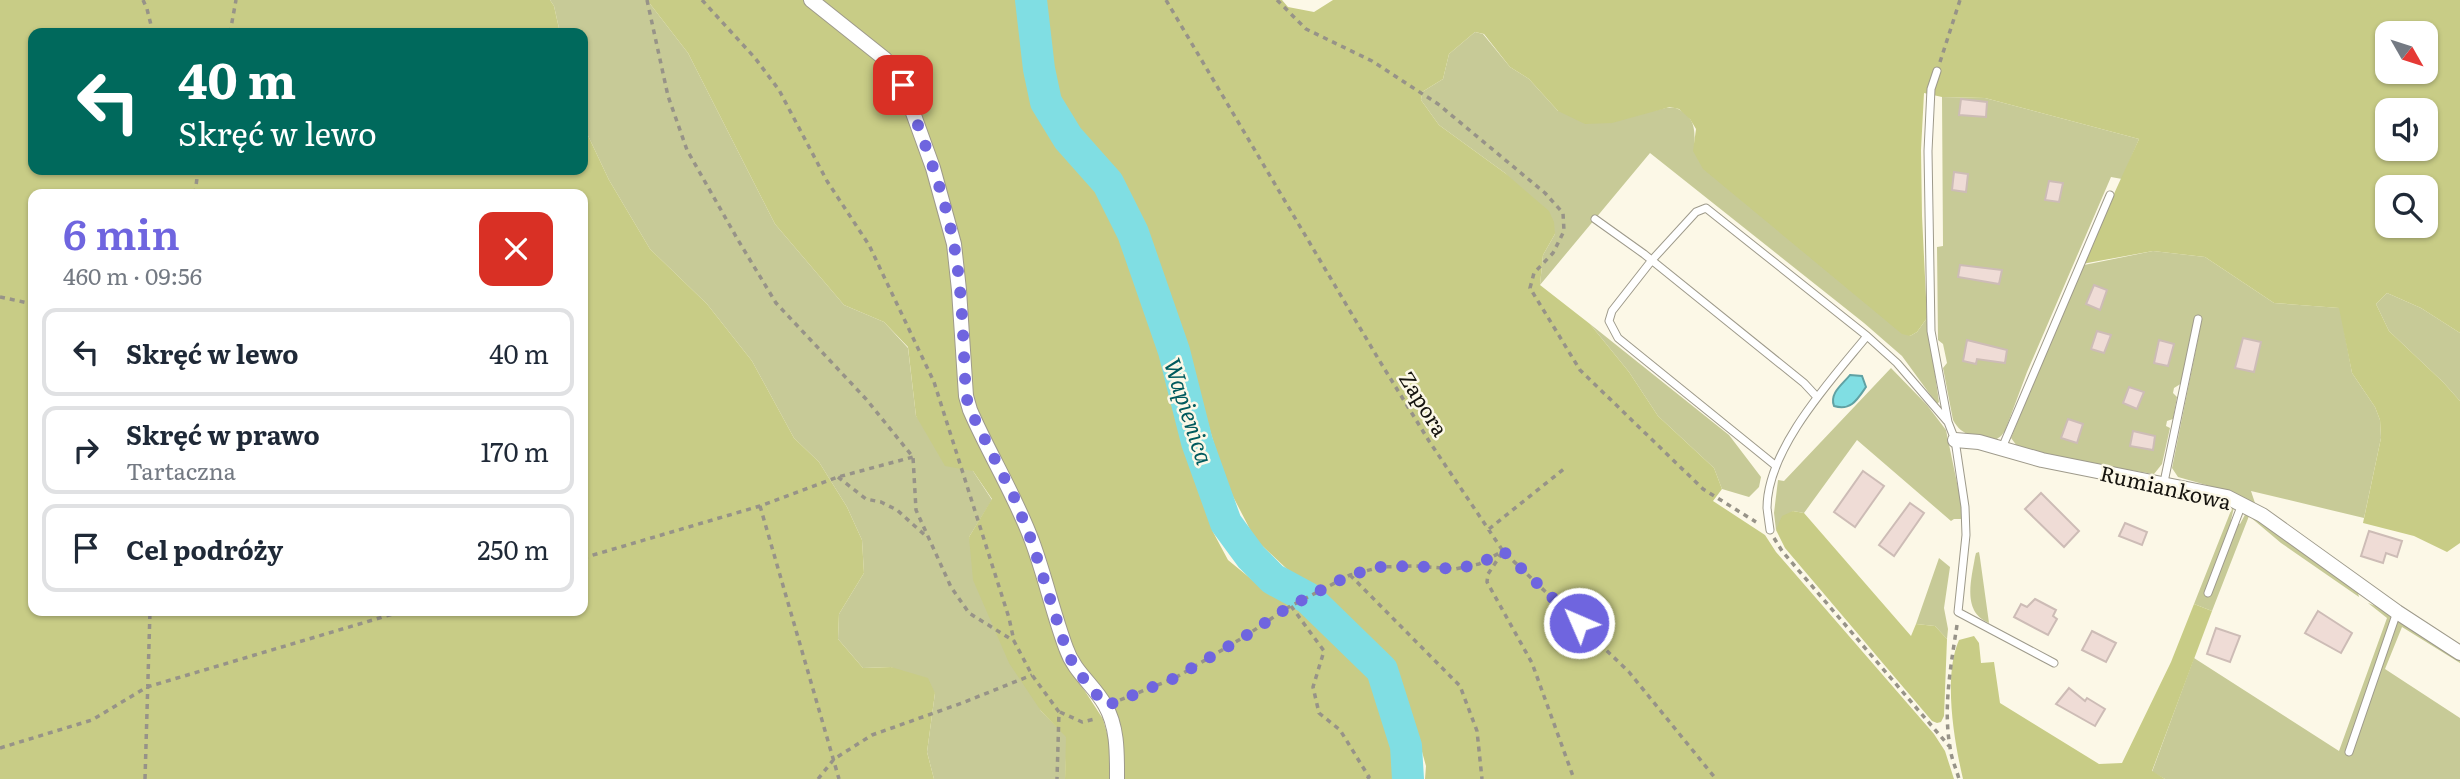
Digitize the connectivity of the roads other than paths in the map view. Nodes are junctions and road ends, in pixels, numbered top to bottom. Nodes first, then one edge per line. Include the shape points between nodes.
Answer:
1 (811, 0) edge
2 (1937, 71) road end
3 (2110, 195) dead end
4 (1595, 219) dead end
5 (1651, 260) junction
6 (2198, 319) dead end
7 (1867, 336) junction
8 (1817, 397) junction
9 (1948, 422) junction
10 (1955, 440) junction
11 (2002, 449) junction
12 (1776, 466) junction
13 (2164, 482) junction
14 (2242, 503) junction
15 (1770, 530) road end
16 (2208, 593) dead end
17 (2397, 612) junction
18 (2460, 653) edge
19 (2054, 663) dead end
20 (2349, 752) dead end
21 (1117, 779) edge

1 - 21 street via 885,59 903,85 954,244 970,410 1014,497 1066,649 1075,668 1106,706 1117,751
2 - 9 lane via 1931,89 1928,151 1931,331
3 - 11 lane
4 - 5 lane
5 - 7 lane via 1696,212 1706,208
5 - 8 lane
5 - 12 lane via 1612,312 1612,329
6 - 13 lane
7 - 8 lane
7 - 9 lane
8 - 12 lane
9 - 10 lane
10 - 11 street, Rumiankowa
10 - 19 lane via 1966,536 1958,611
11 - 13 street, Rumiankowa
12 - 15 lane via 1767,507
13 - 14 street, Rumiankowa
14 - 16 lane
14 - 17 street, Rumiankowa
17 - 18 street, Rumiankowa
17 - 20 lane

